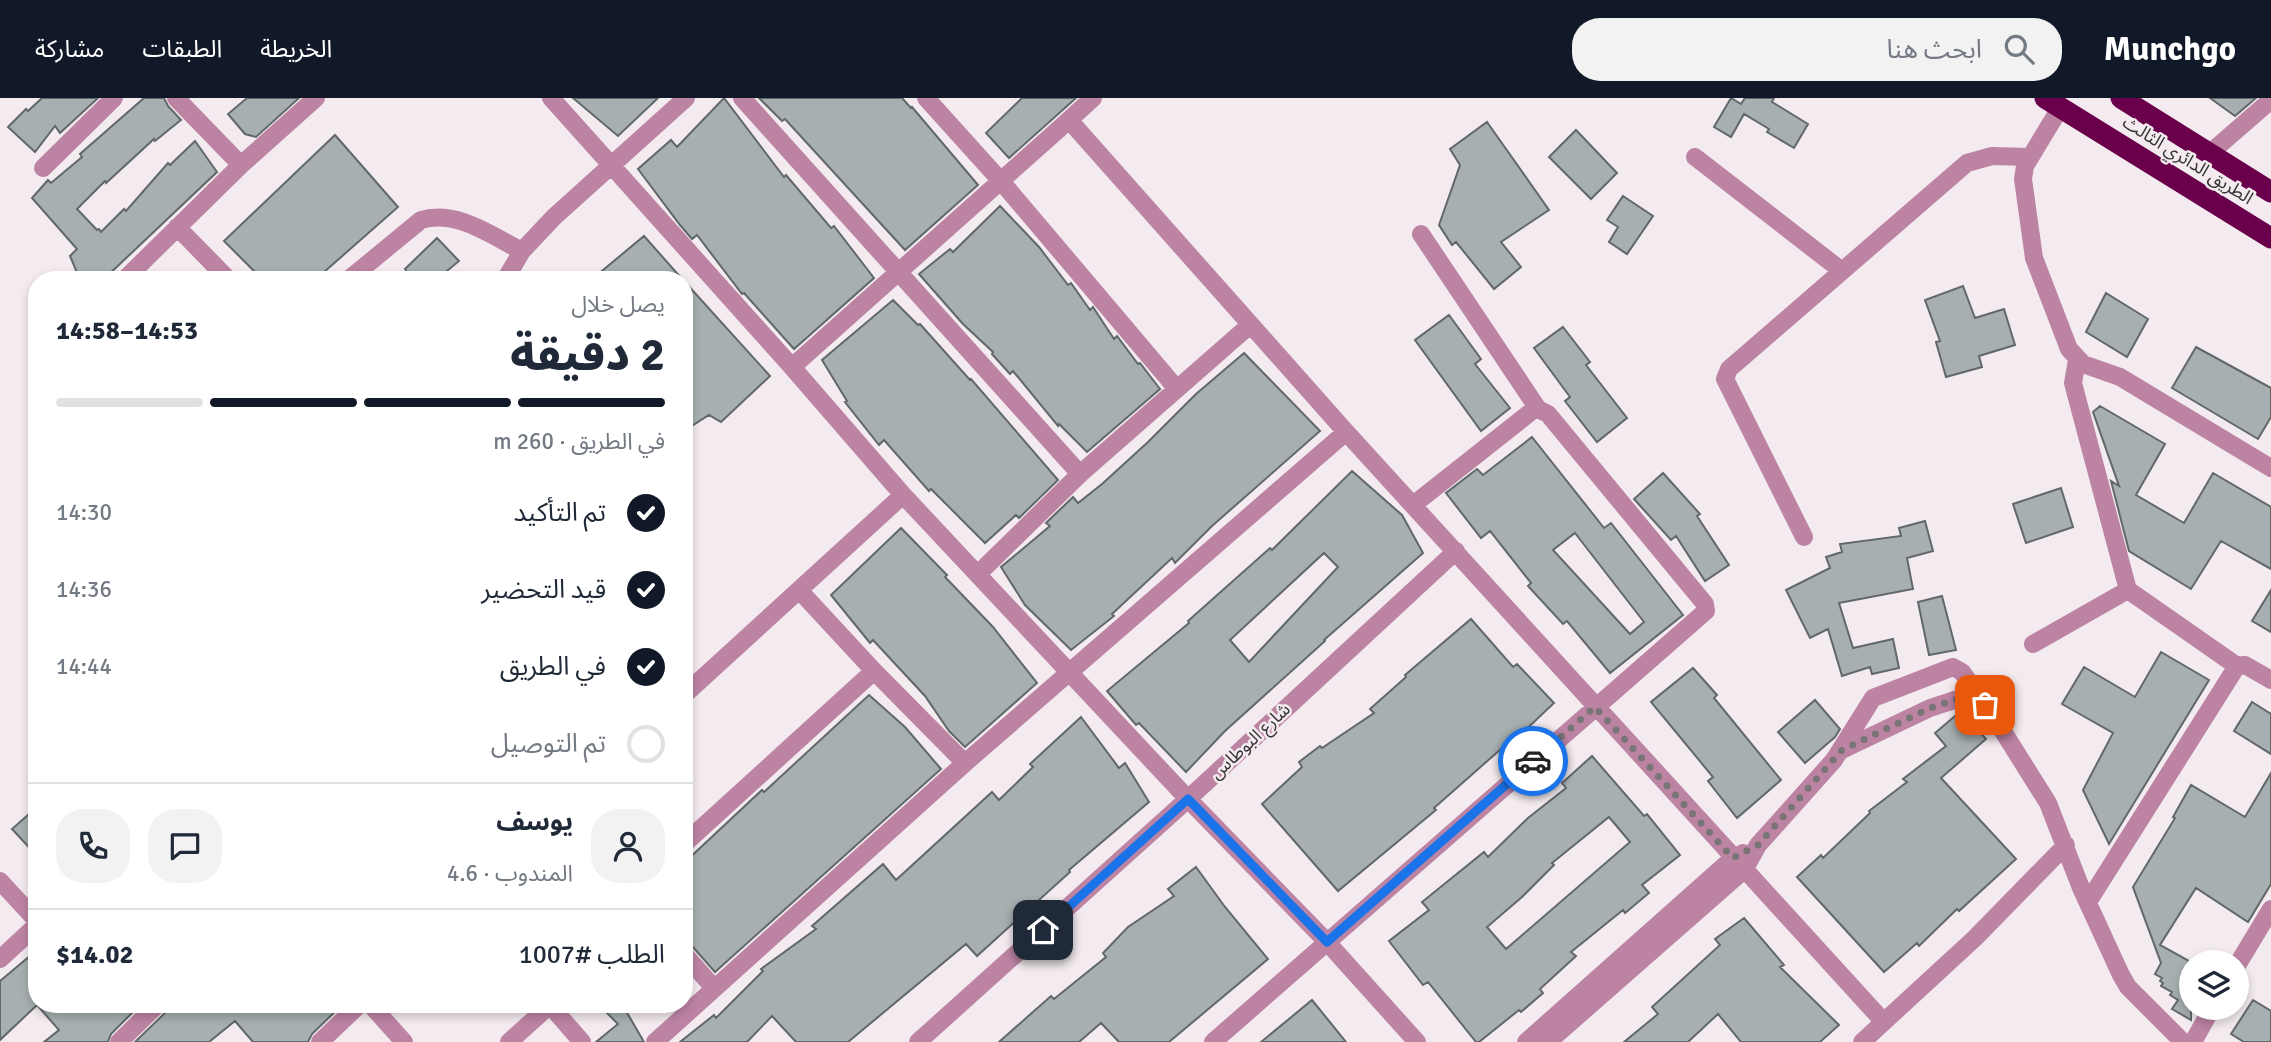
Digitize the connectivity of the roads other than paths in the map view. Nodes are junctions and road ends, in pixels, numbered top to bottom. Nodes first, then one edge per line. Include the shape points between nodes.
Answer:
1 (114, 98) edge
2 (176, 98) edge
3 (316, 98) edge
4 (551, 98) edge
5 (686, 98) edge
6 (742, 98) edge
7 (926, 98) edge
8 (1093, 98) edge
9 (2121, 98) edge
10 (2271, 100) edge
11 (2053, 103) edge
12 (1069, 120) junction
13 (2209, 154) junction
14 (1695, 157) dead end
15 (2029, 157) junction
16 (242, 165) junction
17 (611, 165) junction
18 (43, 168) dead end
19 (1000, 180) junction
20 (2271, 192) edge
21 (177, 227) junction
22 (1421, 234) dead end
23 (2271, 238) edge
24 (522, 251) junction
25 (133, 271) edge
26 (220, 271) edge
27 (359, 271) edge
28 (510, 271) edge
29 (1842, 271) junction
30 (900, 272) junction
31 (1250, 325) junction
32 (2077, 360) junction
33 (792, 367) junction
34 (2110, 373) junction
35 (2073, 383) junction
36 (1177, 389) junction
37 (1538, 409) junction
38 (1346, 432) junction
39 (2271, 468) edge
40 (1080, 474) junction
41 (903, 495) junction
42 (1413, 505) junction
43 (1804, 537) dead end
44 (1456, 551) junction
45 (979, 573) junction
46 (799, 590) junction
47 (2128, 590) junction
48 (2033, 644) dead end
49 (2237, 666) junction
50 (874, 671) junction
51 (1069, 674) junction
52 (2271, 680) edge
53 (693, 687) edge
54 (1976, 693) junction
55 (1595, 707) junction
56 (1842, 750) junction
57 (965, 763) junction
58 (1188, 799) junction
59 (693, 836) edge
60 (2066, 845) junction
61 (1738, 864) junction
62 (0, 880) edge
63 (2088, 902) junction
64 (2271, 909) edge
65 (28, 913) edge
66 (28, 932) edge
67 (1327, 942) junction
68 (2246, 950) edge
69 (0, 958) edge
70 (693, 964) edge
71 (714, 988) junction
72 (693, 1007) edge
73 (149, 1013) edge
74 (351, 1013) edge
75 (378, 1013) edge
76 (540, 1013) edge
77 (556, 1013) edge
78 (687, 1013) edge
79 (2205, 1020) edge
80 (1883, 1021) junction
81 (119, 1042) edge
82 (320, 1042) edge
83 (404, 1042) edge
84 (509, 1042) edge
85 (582, 1042) edge
86 (655, 1042) edge
87 (918, 1042) edge
88 (1213, 1042) edge
89 (1417, 1042) edge
90 (1526, 1042) edge
91 (1548, 1042) edge
92 (1862, 1042) edge
93 (2183, 1042) edge
94 (2193, 1042) edge

1 - 18 street
2 - 16 street
3 - 16 street
4 - 17 street
5 - 17 street
6 - 30 street
7 - 19 street
8 - 12 street
9 - 13 highway, الطريق الدائري الثالث
10 - 13 street
11 - 15 street
11 - 23 highway, الطريق الدائري الثالث
12 - 19 street
12 - 31 street
13 - 20 highway, الطريق الدائري الثالث
14 - 29 street
15 - 29 street via 1992,156 1967,163
15 - 32 street via 2023,179 2034,258
16 - 21 street
17 - 24 street
17 - 33 street
19 - 30 street
19 - 36 street
21 - 25 street
21 - 26 street
22 - 37 street
24 - 27 street via 471,225 434,216 421,220
24 - 28 street
29 - 43 street via 1729,369 1725,379
30 - 33 street
30 - 40 street
31 - 36 street
31 - 38 street
32 - 34 street
32 - 35 street
33 - 41 street
34 - 35 street
34 - 39 street
35 - 47 street
36 - 40 street
37 - 42 street
37 - 55 street via 1548,414 1706,608
38 - 42 street
38 - 51 street
40 - 45 street
41 - 45 street
41 - 46 street
42 - 44 street
44 - 55 street
44 - 58 street, شارع البوطاس
45 - 51 street
46 - 50 street
46 - 53 street
47 - 48 street
47 - 49 street
49 - 52 street via 2245,665
49 - 63 street
50 - 57 street
50 - 59 street
51 - 57 street
51 - 58 street
54 - 56 street via 1930,708
54 - 56 street via 1953,667 1873,698
54 - 60 street via 2039,788
55 - 61 street
55 - 67 street
56 - 61 street
57 - 71 street
58 - 67 street
58 - 87 street, شارع البوطاس
60 - 63 street
60 - 80 street via 1975,938
61 - 80 street
61 - 90 street
61 - 91 street
62 - 65 street
63 - 93 street via 2128,987
64 - 68 street
66 - 69 street
67 - 88 street
67 - 89 street
70 - 71 street
71 - 72 street
73 - 81 street
74 - 82 street
75 - 83 street
76 - 84 street
77 - 85 street
78 - 86 street
79 - 94 street
80 - 92 street

